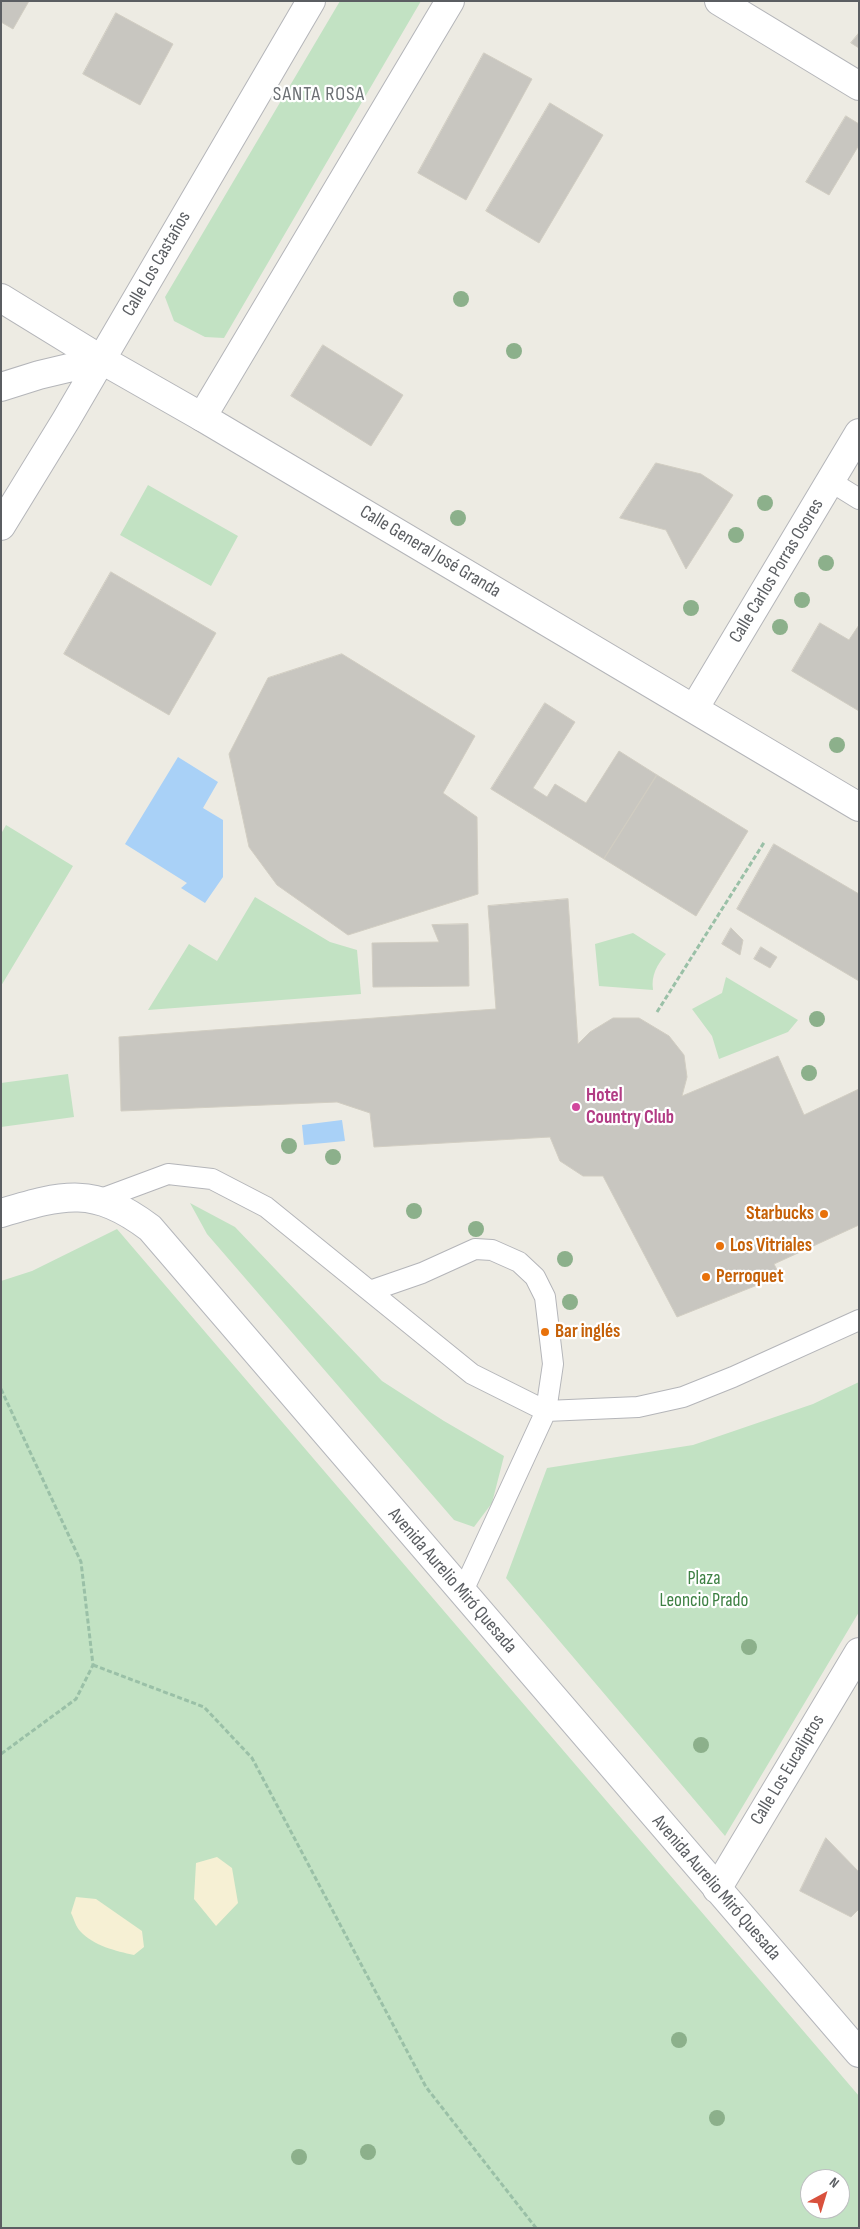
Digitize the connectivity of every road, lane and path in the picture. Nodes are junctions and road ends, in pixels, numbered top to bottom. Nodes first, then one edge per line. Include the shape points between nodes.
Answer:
1 (311, 1) edge
2 (450, 1) edge
3 (719, 1) edge
4 (859, 86) edge
5 (1, 298) edge
6 (102, 360) junction
7 (1, 387) edge
8 (202, 417) junction
9 (859, 433) edge
10 (830, 481) junction
11 (859, 500) edge
12 (1, 526) edge
13 (694, 709) junction
14 (859, 807) edge
15 (765, 841) dead end
16 (657, 1012) dead end
17 (98, 1200) junction
18 (1, 1214) edge
19 (370, 1291) junction
20 (859, 1320) edge
21 (1, 1389) edge
22 (546, 1411) junction
23 (462, 1593) junction
24 (859, 1652) edge
25 (94, 1666) junction
26 (1, 1754) edge
27 (717, 1889) junction
28 (859, 2053) edge
29 (536, 2228) edge

1 - 6 street, Calle Los Castaños
2 - 8 street
3 - 4 street
5 - 6 street, Calle General José Granda
6 - 7 street via 39,374
6 - 8 street, Calle General José Granda
6 - 12 street, Calle Los Castaños
8 - 13 street, Calle General José Granda
9 - 10 street, Calle Carlos Porras Osores
10 - 11 lane
10 - 13 street, Calle Carlos Porras Osores
13 - 14 street, Calle General José Granda
15 - 16 path
17 - 18 street, Avenida Aurelio Miró Quesada via 73,1197 44,1200
17 - 19 lane via 168,1174 212,1179 266,1207
17 - 23 street, Avenida Aurelio Miró Quesada via 127,1210 150,1228
19 - 22 lane via 472,1374
19 - 22 lane via 475,1249 492,1250 519,1262 535,1277 545,1297 553,1364
20 - 22 lane via 683,1397 638,1407
21 - 25 path via 81,1562
22 - 23 lane
23 - 27 street, Avenida Aurelio Miró Quesada
24 - 27 street, Calle Los Eucaliptos
25 - 26 path via 76,1699
25 - 29 path via 204,1707 252,1758 426,2087
27 - 28 street, Avenida Aurelio Miró Quesada

